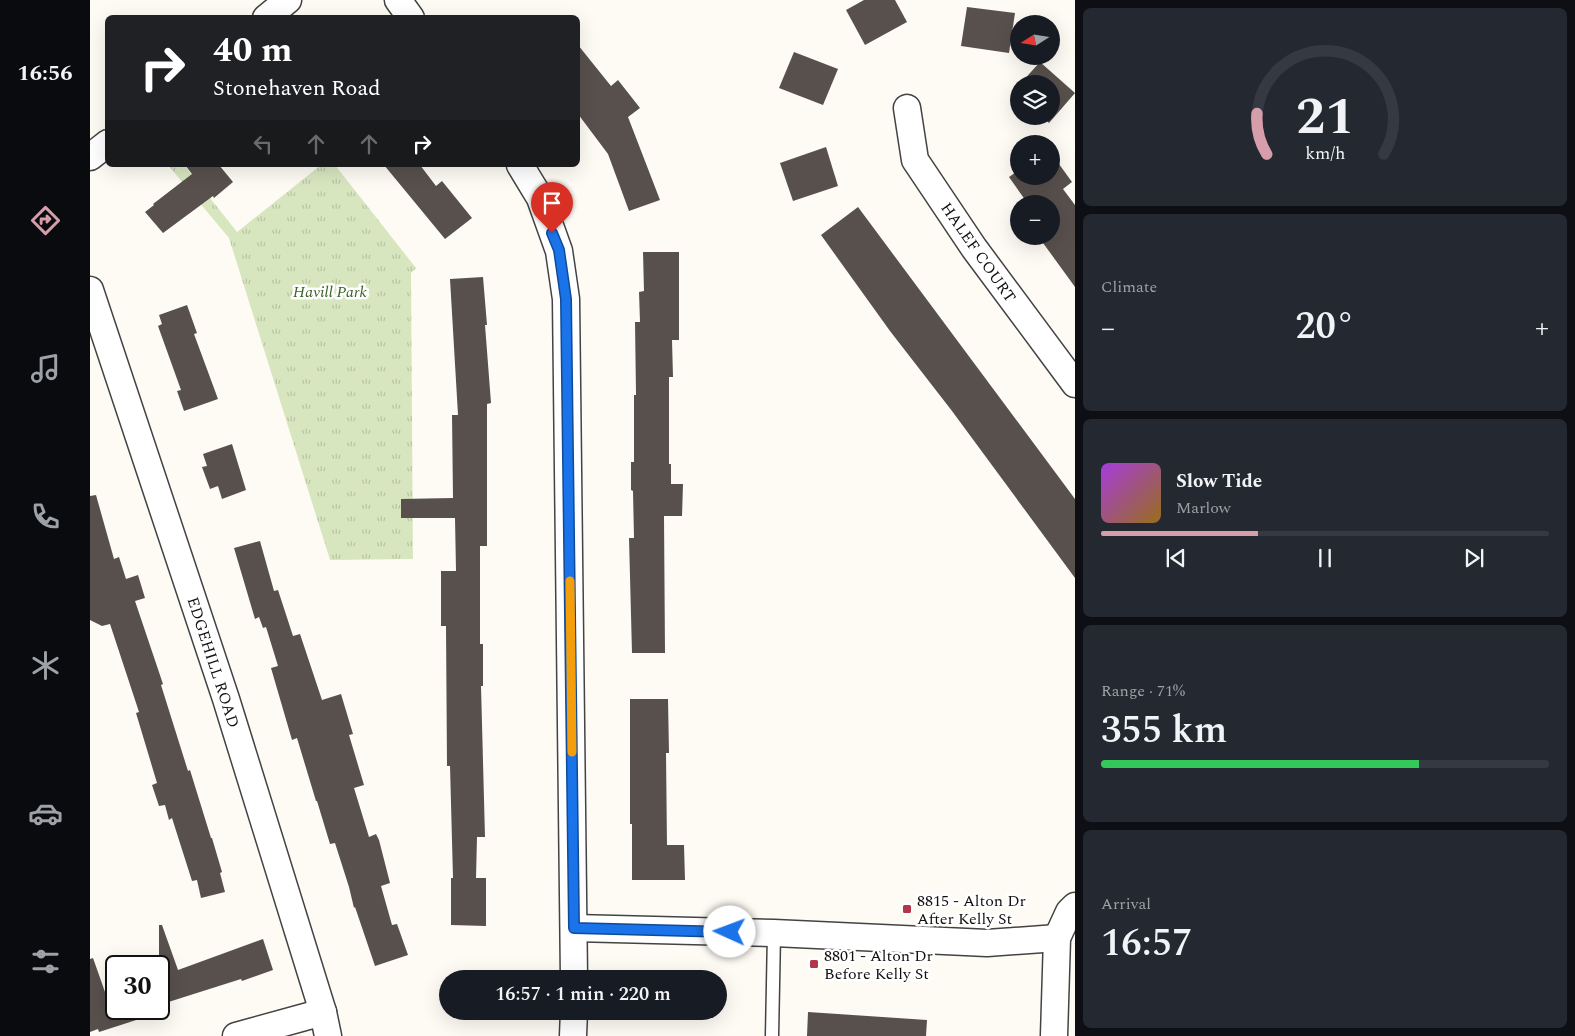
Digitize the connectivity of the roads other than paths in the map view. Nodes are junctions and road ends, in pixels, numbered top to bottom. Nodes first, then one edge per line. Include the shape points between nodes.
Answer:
1 (288, 0) edge
2 (398, 0) edge
3 (270, 15) edge
4 (409, 15) edge
5 (907, 108) dead end
6 (105, 145) edge
7 (90, 157) edge
8 (521, 167) edge
9 (90, 290) edge
10 (1075, 384) edge
11 (1075, 906) edge
12 (574, 928) junction
13 (774, 933) junction
14 (1057, 938) junction
15 (574, 970) edge
16 (574, 1020) edge
17 (325, 1024) edge
18 (236, 1036) edge
19 (574, 1036) edge
20 (772, 1036) edge
21 (1054, 1036) edge

1 - 3 street
2 - 4 street
5 - 10 street, HALEF COURT via 915,160 974,248
6 - 7 street
8 - 12 street via 540,198 559,250 566,299
9 - 17 street, EDGEHILL ROAD via 226,699
11 - 14 street
12 - 13 street
12 - 15 street
13 - 14 street via 987,943
13 - 20 lane
14 - 21 street
16 - 19 street
17 - 18 street

